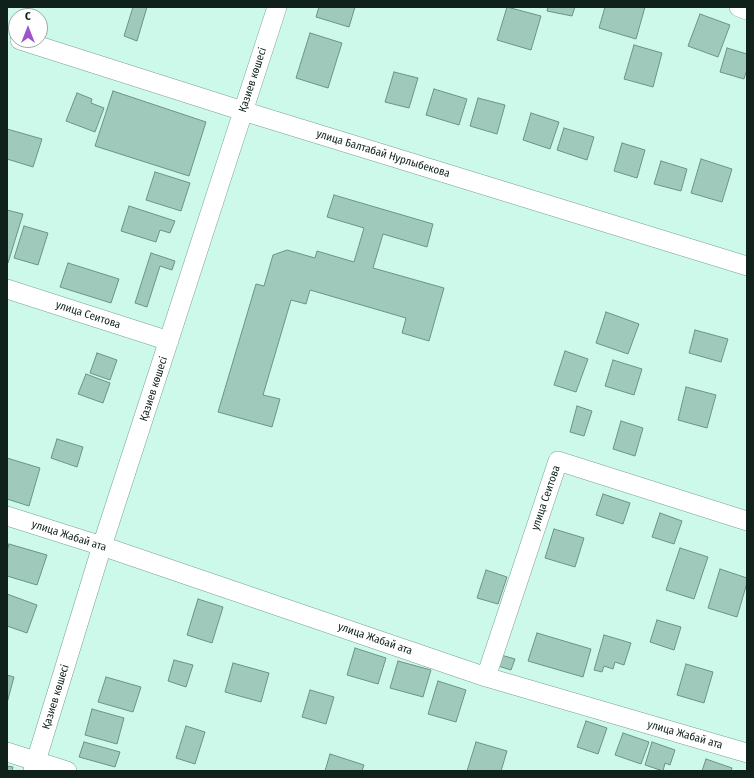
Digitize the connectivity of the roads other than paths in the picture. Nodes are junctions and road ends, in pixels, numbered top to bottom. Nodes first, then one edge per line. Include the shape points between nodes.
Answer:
1 (277, 7) edge
2 (739, 7) edge
3 (747, 10) edge
4 (45, 48) edge
5 (243, 111) junction
6 (747, 266) edge
7 (7, 289) edge
8 (169, 341) junction
9 (7, 516) edge
10 (747, 521) edge
11 (102, 546) junction
12 (486, 677) junction
13 (7, 752) edge
14 (747, 753) edge
15 (34, 766) edge
16 (68, 771) edge

1 - 5 street, Қазиев көшесі
2 - 3 street
4 - 5 street, улица Балтабай Нурлыбекова
5 - 6 street, улица Балтабай Нурлыбекова
5 - 8 street, Қазиев көшесі
7 - 8 street, улица Сеитова
8 - 11 street, Қазиев көшесі
9 - 11 street, улица Жабай ата
10 - 12 street, улица Сеитова via 558,461
11 - 12 street, улица Жабай ата
11 - 15 street, Қазиев көшесі
12 - 14 street, улица Жабай ата
13 - 15 street
15 - 16 street

